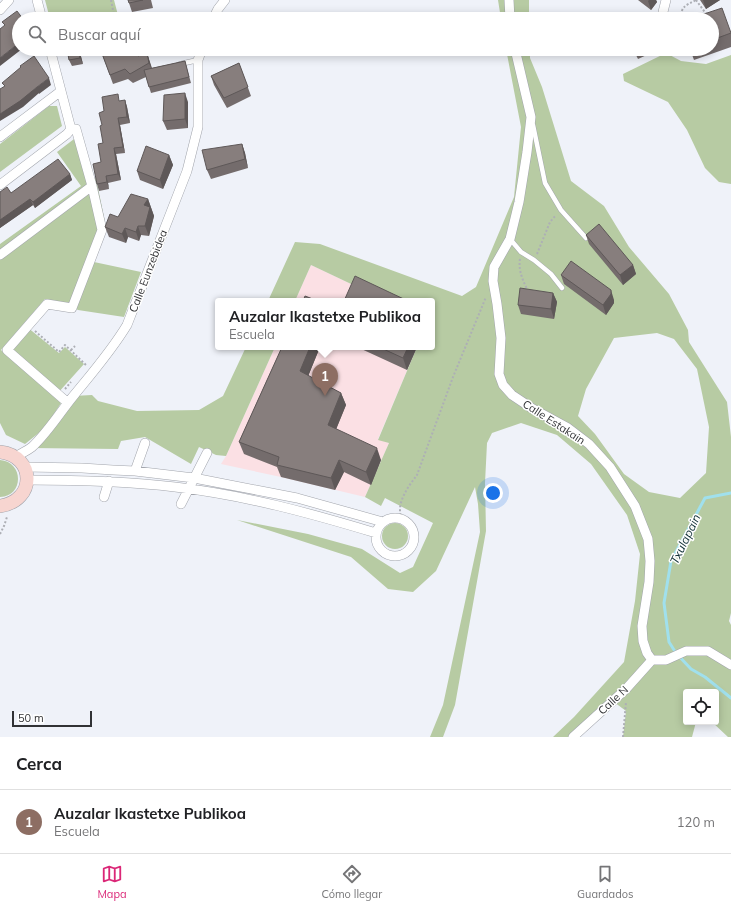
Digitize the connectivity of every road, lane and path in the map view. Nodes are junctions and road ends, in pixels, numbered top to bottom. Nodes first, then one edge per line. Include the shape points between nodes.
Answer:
1 (9, 0) edge
2 (37, 0) edge
3 (111, 0) edge
4 (225, 0) edge
5 (509, 0) edge
6 (666, 0) edge
7 (696, 0) edge
8 (0, 10) edge
9 (40, 12) edge
10 (113, 12) edge
11 (216, 12) edge
12 (510, 12) edge
13 (663, 12) edge
14 (682, 12) edge
15 (705, 12) edge
16 (52, 56) edge
17 (199, 56) edge
18 (517, 56) edge
19 (198, 60) junction
20 (178, 64) edge
21 (61, 92) junction
22 (531, 117) junction
23 (71, 129) junction
24 (0, 137) edge
25 (0, 185) edge
26 (92, 186) junction
27 (561, 210) junction
28 (586, 238) edge
29 (510, 239) junction
30 (521, 252) junction
31 (0, 255) edge
32 (534, 260) junction
33 (493, 281) junction
34 (562, 288) dead end
35 (528, 292) edge
36 (28, 325) junction
37 (75, 346) dead end
38 (71, 350) junction
39 (82, 370) dead end
40 (72, 380) dead end
41 (59, 395) junction
42 (68, 403) junction
43 (145, 443) dead end
44 (0, 452) edge
45 (207, 453) dead end
46 (16, 456) junction
47 (135, 471) junction
48 (26, 474) junction
49 (194, 478) junction
50 (109, 481) junction
51 (189, 489) junction
52 (104, 497) dead end
53 (181, 504) dead end
54 (4, 511) edge
55 (402, 519) junction
56 (383, 522) junction
57 (376, 533) junction
58 (0, 534) edge
59 (652, 660) junction
60 (731, 665) edge
61 (626, 688) junction
62 (573, 737) edge
63 (623, 737) edge

1 - 8 street
2 - 9 street
3 - 10 path
4 - 11 street
5 - 12 street
6 - 13 street
7 - 14 path via 684,7
7 - 15 path
16 - 21 street
17 - 19 street, Calle Eunzebidea
18 - 22 street, Calle Estakain
19 - 20 lane
19 - 42 street, Calle Eunzebidea via 198,126 187,171 127,325
21 - 23 street
21 - 24 street
22 - 27 lane via 545,182
22 - 29 street, Calle Estakain via 519,202
23 - 25 street
23 - 26 street via 76,129
26 - 31 street
26 - 36 street via 102,230 72,308 47,304
27 - 28 lane
27 - 32 path via 550,222
29 - 30 lane
29 - 33 street, Calle Estakain via 494,267
30 - 32 lane
30 - 35 path via 521,276
32 - 34 lane via 551,274
33 - 55 path via 417,475 401,500
33 - 59 street, Calle Estakain via 501,338 499,374 503,385 512,395 568,428 589,444 610,467 635,506 648,539 649,582 642,626 643,641
36 - 38 path via 59,352 65,345
36 - 41 street via 6,350
37 - 38 path
38 - 39 path via 86,365
40 - 41 path
41 - 42 street
42 - 46 street, Calle Eunzebidea via 46,432 30,448
43 - 47 street
44 - 46 street
45 - 49 street
46 - 48 street
47 - 48 street via 82,468
47 - 49 street
48 - 50 street
48 - 54 street via 26,488 22,495
49 - 51 street
49 - 56 street via 297,498
50 - 51 street
50 - 52 street
51 - 53 street
51 - 57 street via 272,504
54 - 58 path via 4,526
55 - 56 street via 392,518
55 - 57 street via 412,528 414,541 411,548 401,556 394,557 382,552 376,540
56 - 57 street
59 - 60 street via 666,660 686,651 708,651
59 - 61 street, Calle N
61 - 62 street, Calle N
61 - 63 path

